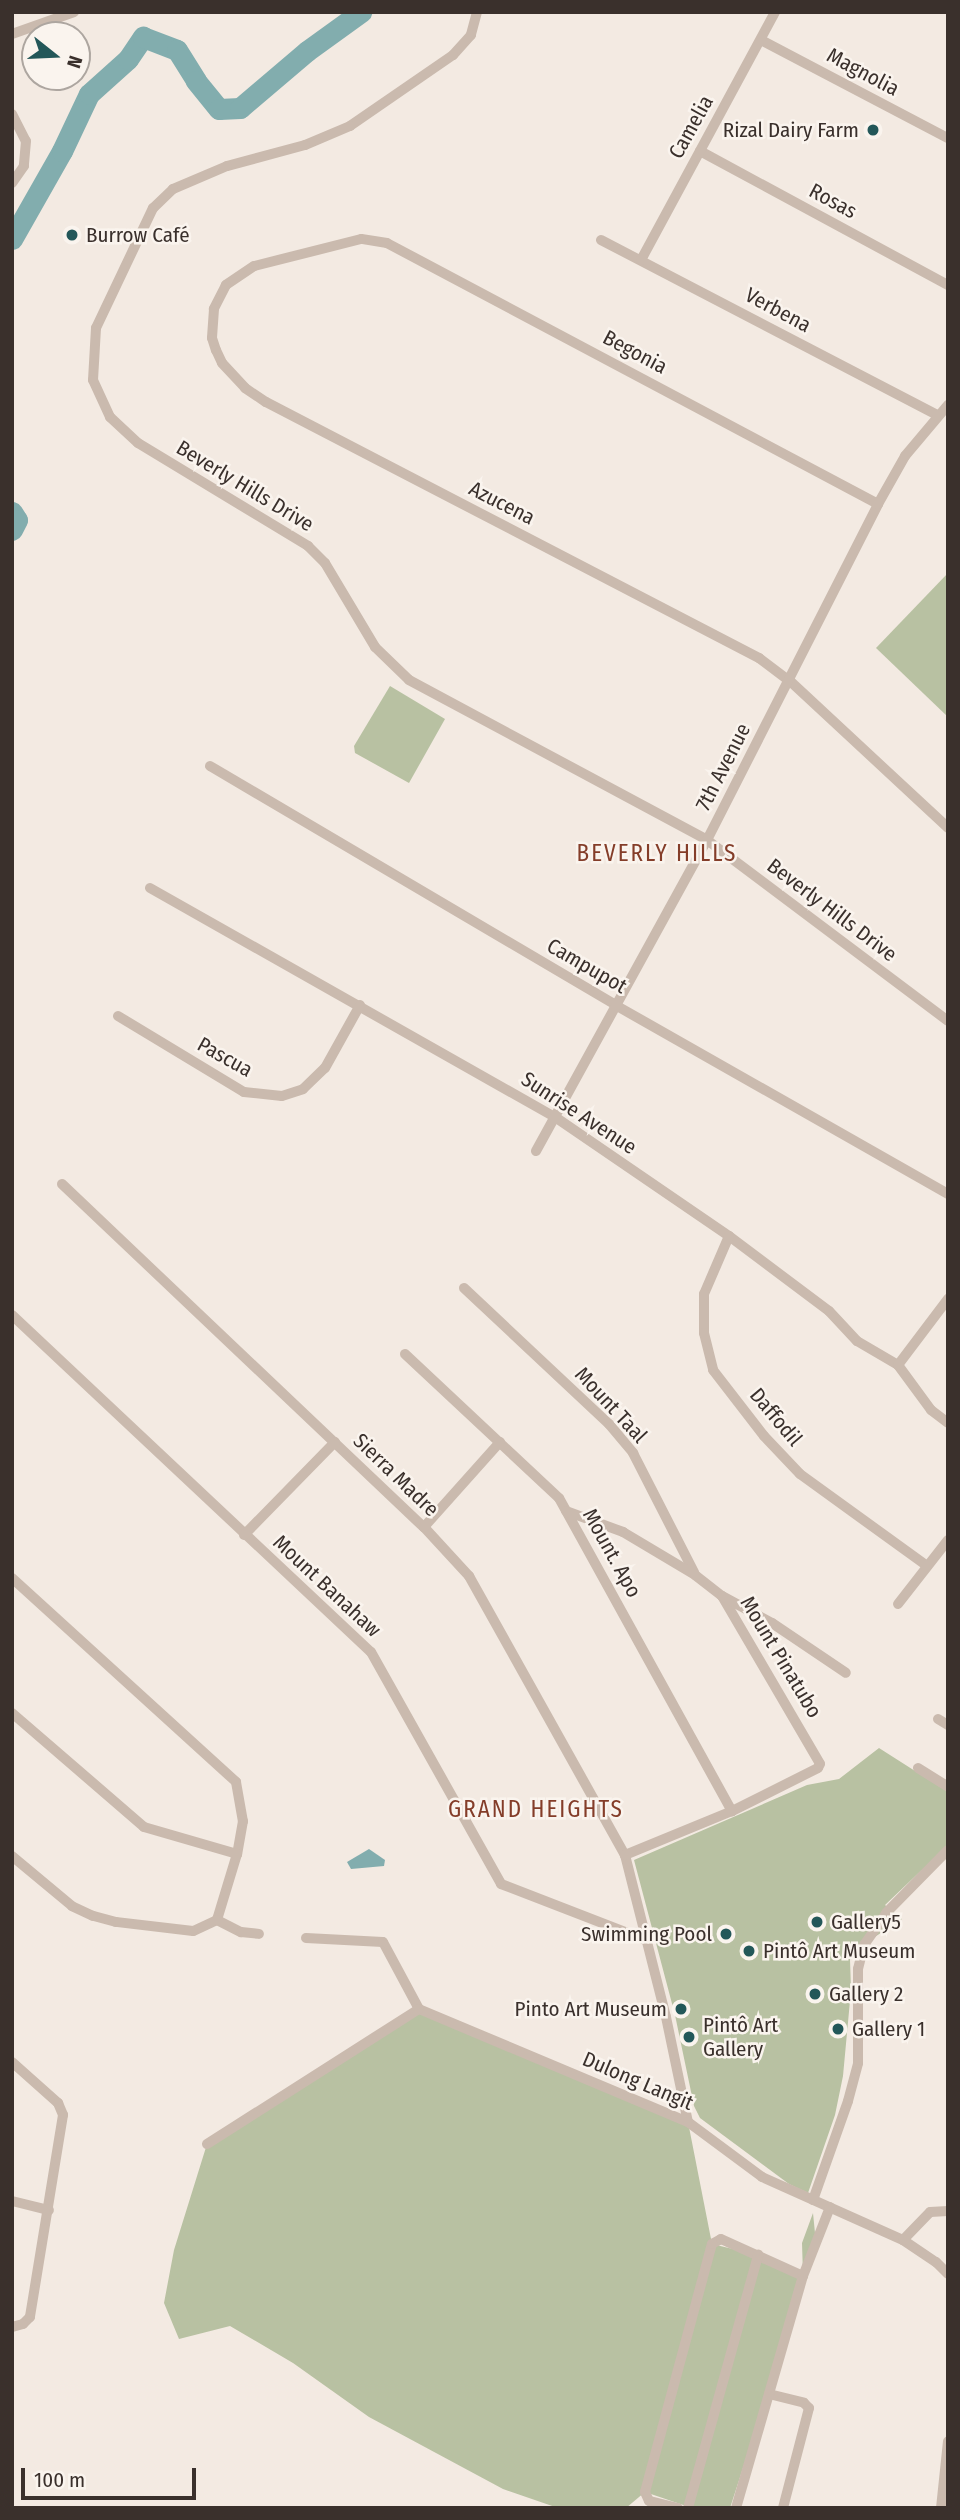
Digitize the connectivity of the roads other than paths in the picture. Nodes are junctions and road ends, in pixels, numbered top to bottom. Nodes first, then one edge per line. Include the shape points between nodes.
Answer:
1 (75, 12) edge
2 (477, 12) edge
3 (775, 12) edge
4 (12, 34) edge
5 (761, 40) junction
6 (12, 114) edge
7 (948, 138) edge
8 (700, 151) junction
9 (12, 183) edge
10 (372, 240) joint
11 (601, 240) dead end
12 (641, 260) junction
13 (948, 285) edge
14 (948, 405) edge
15 (937, 415) junction
16 (878, 504) junction
17 (790, 681) junction
18 (210, 766) dead end
19 (948, 828) edge
20 (707, 840) junction
21 (150, 888) dead end
22 (360, 1004) junction
23 (617, 1006) junction
24 (118, 1016) dead end
25 (948, 1021) edge
26 (555, 1117) junction
27 (536, 1151) dead end
28 (62, 1184) dead end
29 (948, 1194) edge
30 (729, 1236) junction
31 (464, 1288) dead end
32 (948, 1298) edge
33 (12, 1315) edge
34 (405, 1354) dead end
35 (898, 1365) junction
36 (948, 1423) edge
37 (500, 1441) junction
38 (335, 1443) junction
39 (566, 1511) junction
40 (424, 1527) junction
41 (244, 1535) junction
42 (948, 1540) edge
43 (927, 1566) junction
44 (695, 1574) junction
45 (12, 1578) edge
46 (722, 1595) junction
47 (898, 1604) dead end
48 (846, 1672) dead end
49 (12, 1713) edge
50 (918, 1768) dead end
51 (948, 1787) edge
52 (732, 1811) junction
53 (948, 1850) edge
54 (237, 1854) junction
55 (625, 1855) junction
56 (12, 1856) edge
57 (217, 1920) junction
58 (259, 1934) dead end
59 (306, 1938) dead end
60 (646, 1940) junction
61 (419, 2009) junction
62 (12, 2062) edge
63 (688, 2122) junction
64 (207, 2144) dead end
65 (813, 2200) junction
66 (12, 2201) edge
67 (830, 2207) junction
68 (49, 2210) junction
69 (948, 2211) edge
70 (903, 2240) junction
71 (758, 2255) junction
72 (948, 2274) edge
73 (803, 2276) junction
74 (12, 2326) edge
75 (769, 2394) junction
76 (948, 2441) edge
77 (678, 2508) edge
78 (688, 2508) edge
79 (736, 2508) edge
80 (783, 2508) edge
81 (941, 2508) edge

1 - 4 street
2 - 20 street, Beverly Hills Drive via 471,35 453,55 350,126 305,145 227,166 173,189 153,208 96,328 93,380 110,417 138,443 308,546 325,563 375,647 409,681
3 - 5 street, Camelia
5 - 7 street, Magnolia
5 - 8 street, Camelia
6 - 9 street via 26,141 24,166
8 - 12 street, Camelia
8 - 13 street, Rosas
10 - 16 street, Begonia via 387,243
10 - 17 street, Azucena via 273,258 237,275 220,296 212,324 216,349 232,376 266,402 759,658
11 - 12 street, Verbena
12 - 15 street, Verbena
14 - 15 street, 7th Avenue
15 - 16 street, 7th Avenue via 905,456
16 - 17 street, 7th Avenue
17 - 19 street, Azucena
17 - 20 street, 7th Avenue
18 - 23 street, Campupot
20 - 23 street, 7th Avenue
20 - 25 street, Beverly Hills Drive
21 - 22 street, Sunrise Avenue
22 - 24 street, Pascua via 325,1068 303,1089 282,1097 244,1092
22 - 26 street, Sunrise Avenue
23 - 26 street, 7th Avenue
23 - 29 street, Campupot
26 - 27 street, 7th Avenue
26 - 30 street, Sunrise Avenue
28 - 38 street, Sierra Madre
30 - 35 street, Sunrise Avenue via 829,1311 857,1341
30 - 43 street, Daffodil via 704,1294 704,1333 713,1370 800,1474
31 - 44 street, Mount Taal via 625,1444
32 - 35 street
33 - 41 street, Mount Banahaw
34 - 37 street, Mount. Apo
35 - 36 street, Sunrise Avenue via 931,1410
37 - 39 street, Mount. Apo via 559,1498
37 - 40 street
38 - 40 street, Sierra Madre
38 - 41 street
39 - 44 street, Mount Pinatubo via 623,1532
39 - 52 street, Mount. Apo
40 - 55 street, Sierra Madre via 469,1576
41 - 60 street, Mount Banahaw via 371,1652 501,1885
42 - 43 street
43 - 47 street
44 - 46 street, Mount Pinatubo
45 - 54 street via 236,1783 243,1821
46 - 48 street
46 - 52 street, Mount Pinatubo via 818,1758 818,1768
49 - 54 street via 144,1827
50 - 51 street
52 - 55 street
53 - 65 street via 886,1913 864,1945 858,1969 858,2063
54 - 57 street
55 - 60 street, Sierra Madre
56 - 57 street via 72,1906 93,1916 193,1931
57 - 58 street via 241,1932
59 - 61 street via 383,1942
60 - 63 street, Sierra Madre
61 - 63 street, Dulong Langit
61 - 64 street
62 - 68 street via 58,2103 63,2115
63 - 65 street, Dulong Langit via 762,2177
65 - 67 street, Dulong Langit
66 - 68 street
67 - 70 street, Dulong Langit
67 - 73 street
68 - 74 street via 30,2317
69 - 70 street via 919,2220
70 - 72 street, Dulong Langit
71 - 73 street
71 - 77 street via 721,2239 712,2244 645,2492 649,2501
71 - 78 street
73 - 75 street
75 - 79 street
75 - 80 street via 809,2408
76 - 81 street

